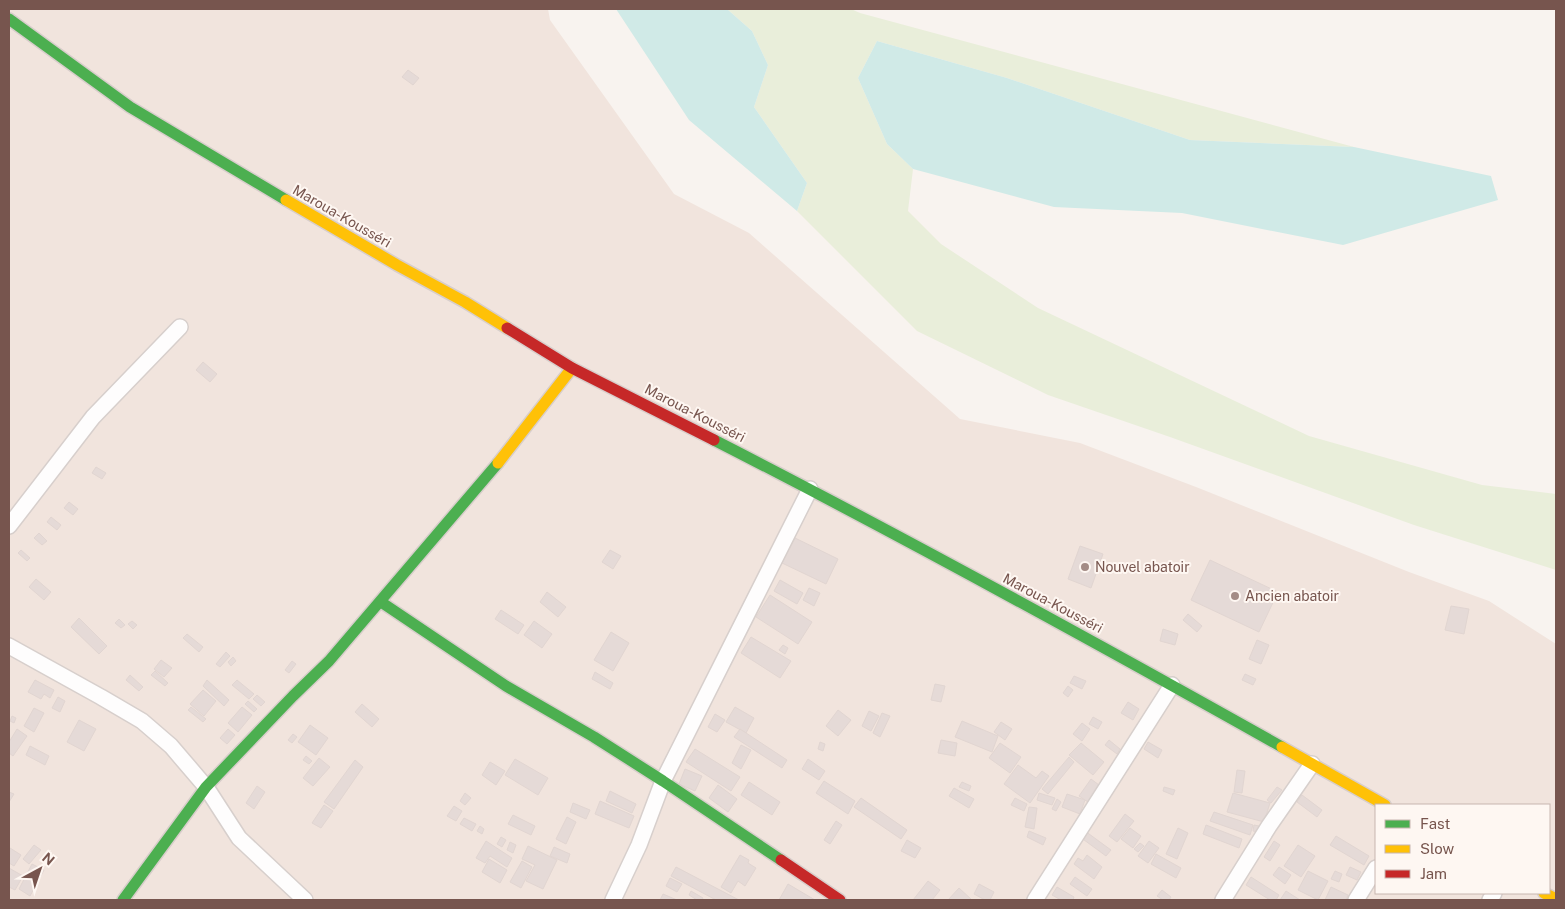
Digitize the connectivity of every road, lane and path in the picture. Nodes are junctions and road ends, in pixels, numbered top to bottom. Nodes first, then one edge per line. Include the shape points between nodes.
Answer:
1 (9, 19) edge
2 (180, 327) dead end
3 (572, 368) junction
4 (810, 488) junction
5 (9, 526) edge
6 (381, 602) junction
7 (9, 646) edge
8 (1172, 685) junction
9 (1312, 764) junction
10 (663, 781) junction
11 (206, 787) junction
12 (1383, 804) edge
13 (1375, 870) edge
14 (122, 900) edge
15 (305, 900) edge
16 (613, 900) edge
17 (840, 900) edge
18 (1035, 900) edge
19 (1223, 900) edge
20 (1356, 900) edge

1 - 3 main road, Maroua-Kousséri via 130,107
2 - 5 street via 92,417
3 - 4 main road, Maroua-Kousséri
3 - 6 main road via 488,476
4 - 8 main road, Maroua-Kousséri
4 - 10 street
6 - 10 main road via 506,686
6 - 11 main road via 329,662
7 - 11 street via 142,721 171,746
8 - 9 main road, Maroua-Kousséri
8 - 18 street
9 - 12 main road, Maroua-Kousséri
9 - 19 street
10 - 16 street via 639,845
10 - 17 main road
11 - 14 main road
11 - 15 street via 239,838
13 - 20 street

